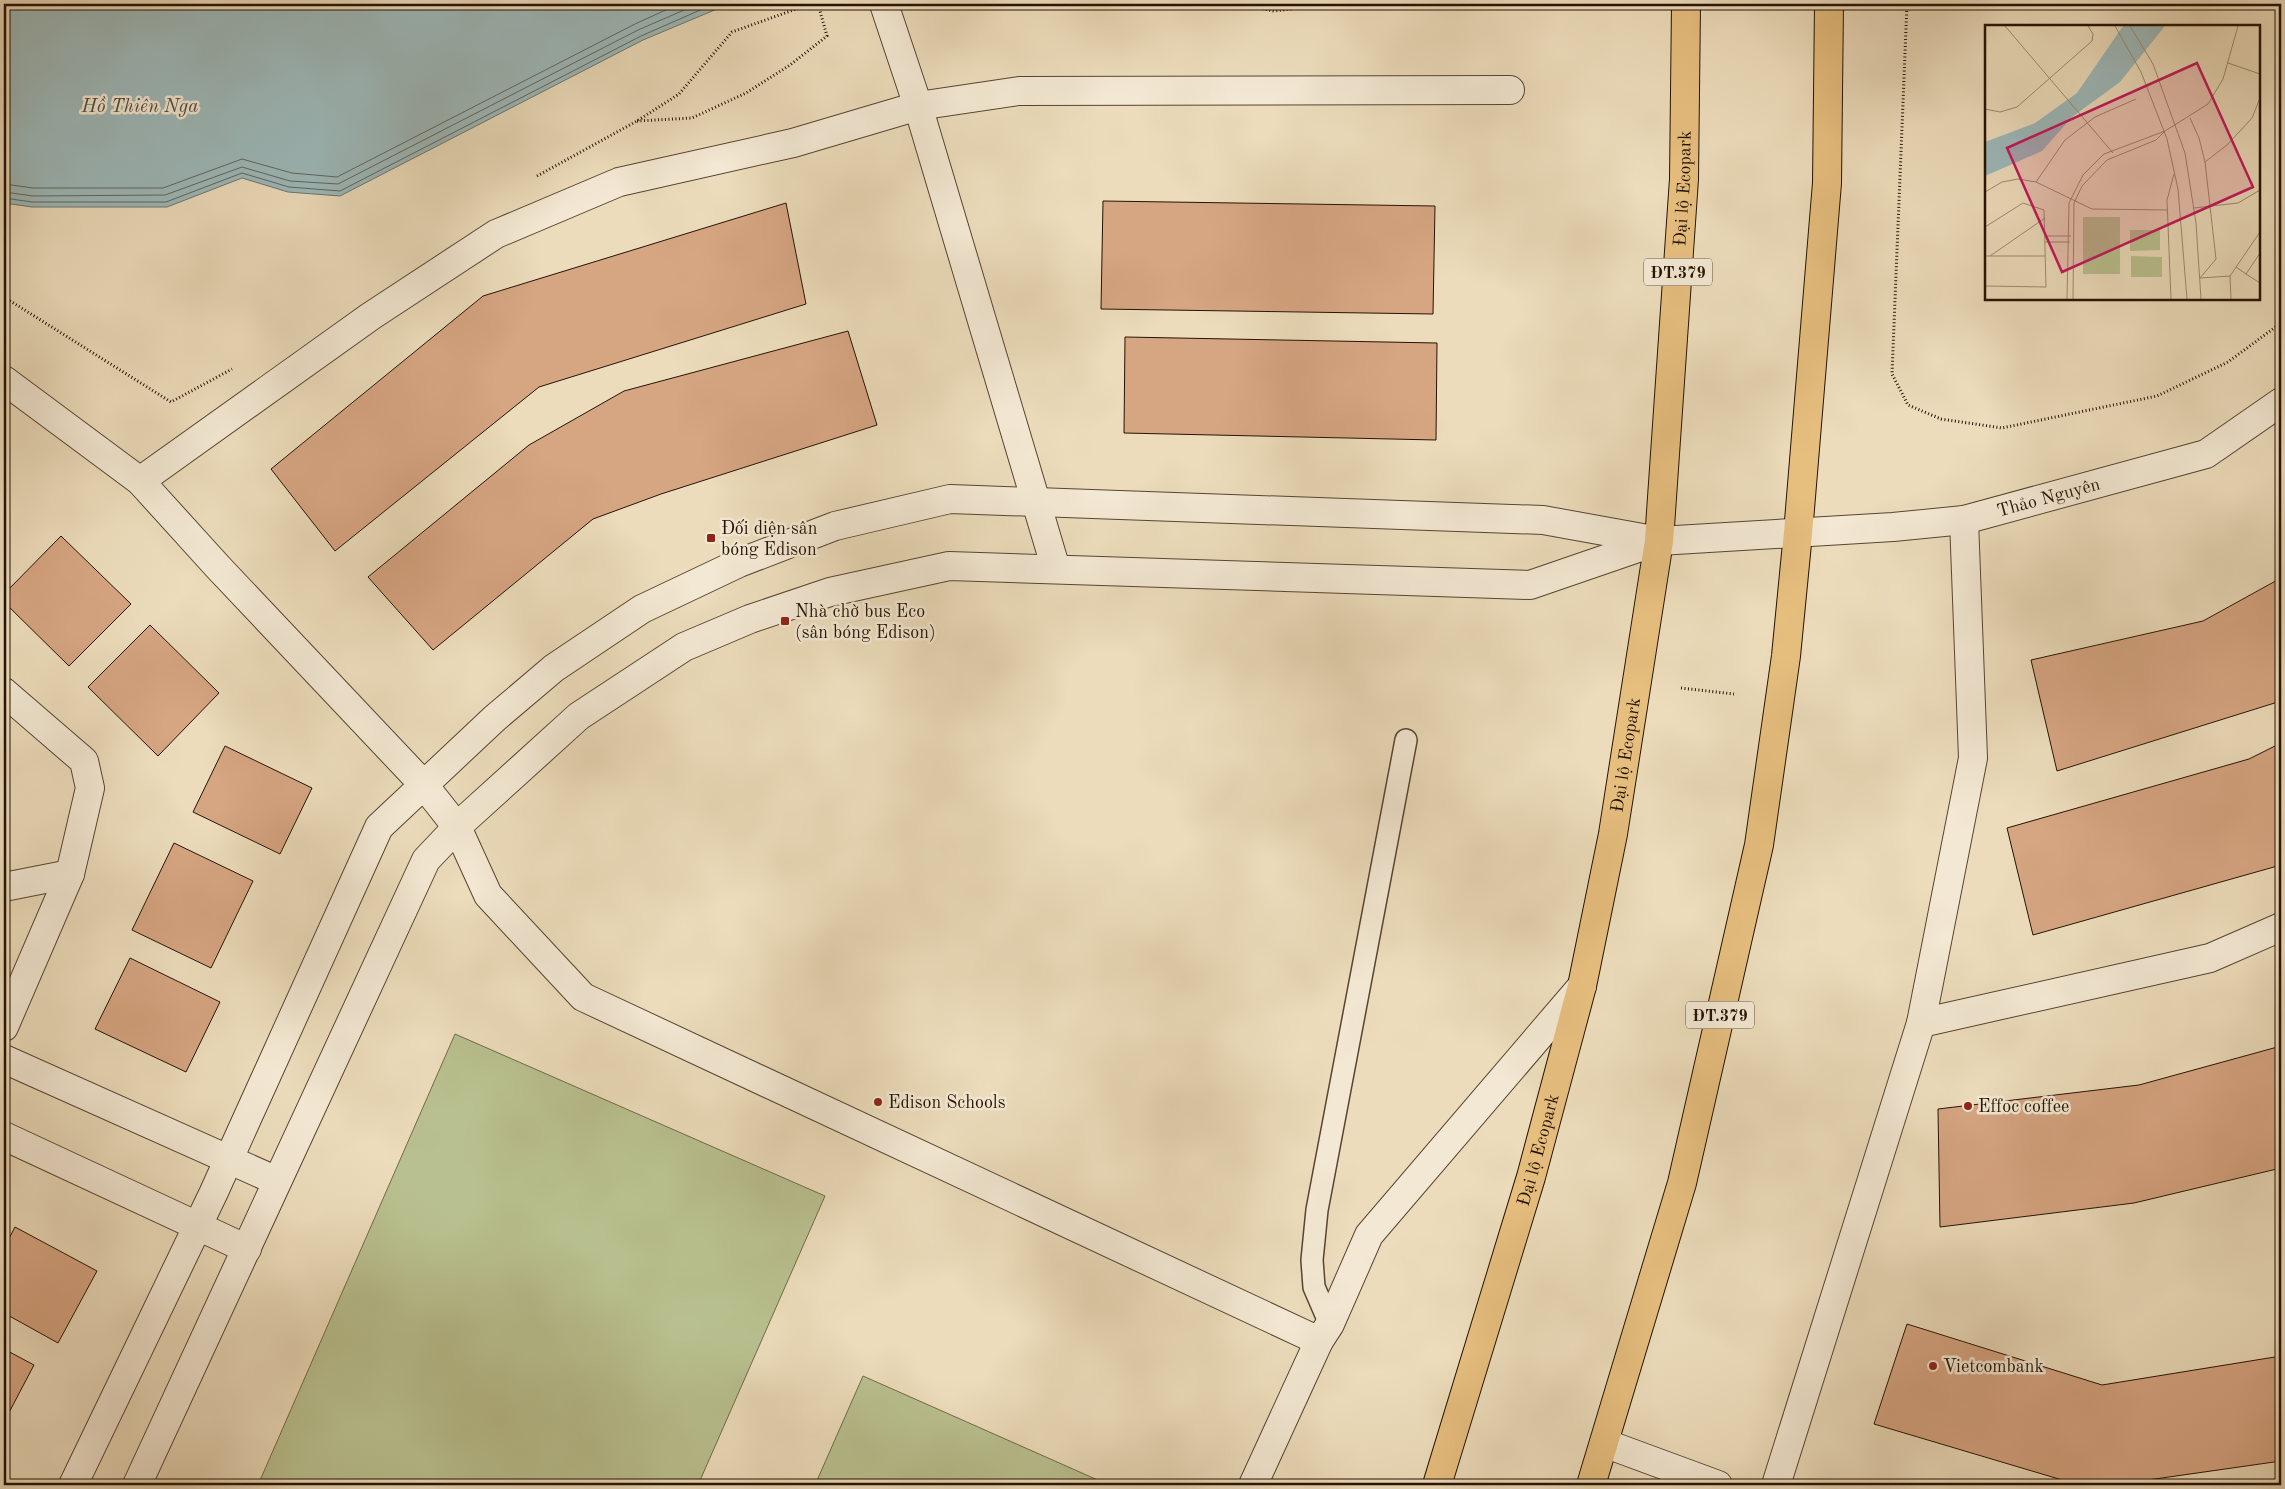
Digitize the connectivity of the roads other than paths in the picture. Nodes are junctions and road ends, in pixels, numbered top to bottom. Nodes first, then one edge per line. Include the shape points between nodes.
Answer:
1 (1686, 4) edge
2 (1829, 4) edge
3 (887, 12) edge
4 (1510, 90) dead end
5 (918, 106) junction
6 (4, 380) edge
7 (2281, 402) edge
8 (140, 481) junction
9 (1035, 502) junction
10 (1964, 520) junction
11 (1798, 533) junction
12 (1659, 541) junction
13 (1056, 569) junction
14 (4, 692) edge
15 (1406, 740) dead end
16 (423, 784) junction
17 (457, 827) junction
18 (70, 874) junction
19 (4, 887) edge
20 (2281, 927) edge
21 (1582, 986) junction
22 (1920, 1023) junction
23 (4, 1027) edge
24 (4, 1059) edge
25 (4, 1136) edge
26 (228, 1159) junction
27 (277, 1181) junction
28 (197, 1226) junction
29 (246, 1249) junction
30 (1324, 1332) junction
31 (1604, 1443) junction
32 (73, 1485) edge
33 (137, 1485) edge
34 (1253, 1485) edge
35 (1437, 1485) edge
36 (1591, 1485) edge
37 (1718, 1485) edge
38 (1776, 1485) edge

1 - 12 highway, Đại lộ Ecopark / ĐT.379 via 1684,179
2 - 11 highway, ĐT.379 via 1827,183
3 - 5 street
4 - 5 street via 1019,91
5 - 8 street via 793,143 619,182 496,234 371,316
5 - 9 street
6 - 8 street
7 - 10 street, Thảo Nguyên via 2206,454
8 - 16 street
9 - 12 street via 1543,520
9 - 13 street
9 - 16 street via 950,499 835,526 739,563 642,609 554,668
10 - 11 street, Thảo Nguyên
10 - 22 street via 1973,758
11 - 12 street, Thảo Nguyên
11 - 31 highway, ĐT.379 via 1786,656 1759,844 1682,1183
12 - 13 street via 1530,585
12 - 21 highway, Đại lộ Ecopark / ĐT.379 via 1613,834
13 - 17 street via 949,566 830,592 750,619 684,647 579,716
14 - 18 street via 84,761 90,788
15 - 30 lane via 1317,1210 1312,1260
16 - 17 street
16 - 26 street via 378,827
17 - 27 street via 426,860
17 - 30 street via 488,895 583,997
18 - 19 street
18 - 23 street
20 - 22 street via 2210,958
21 - 30 street via 1369,1235
21 - 35 highway, Đại lộ Ecopark / ĐT.379 via 1531,1178
22 - 38 street
24 - 26 street
25 - 28 street
26 - 27 street
26 - 28 street
27 - 29 street
28 - 29 street
28 - 32 street
29 - 33 street
30 - 34 street
31 - 36 highway, ĐT.379
31 - 37 street

